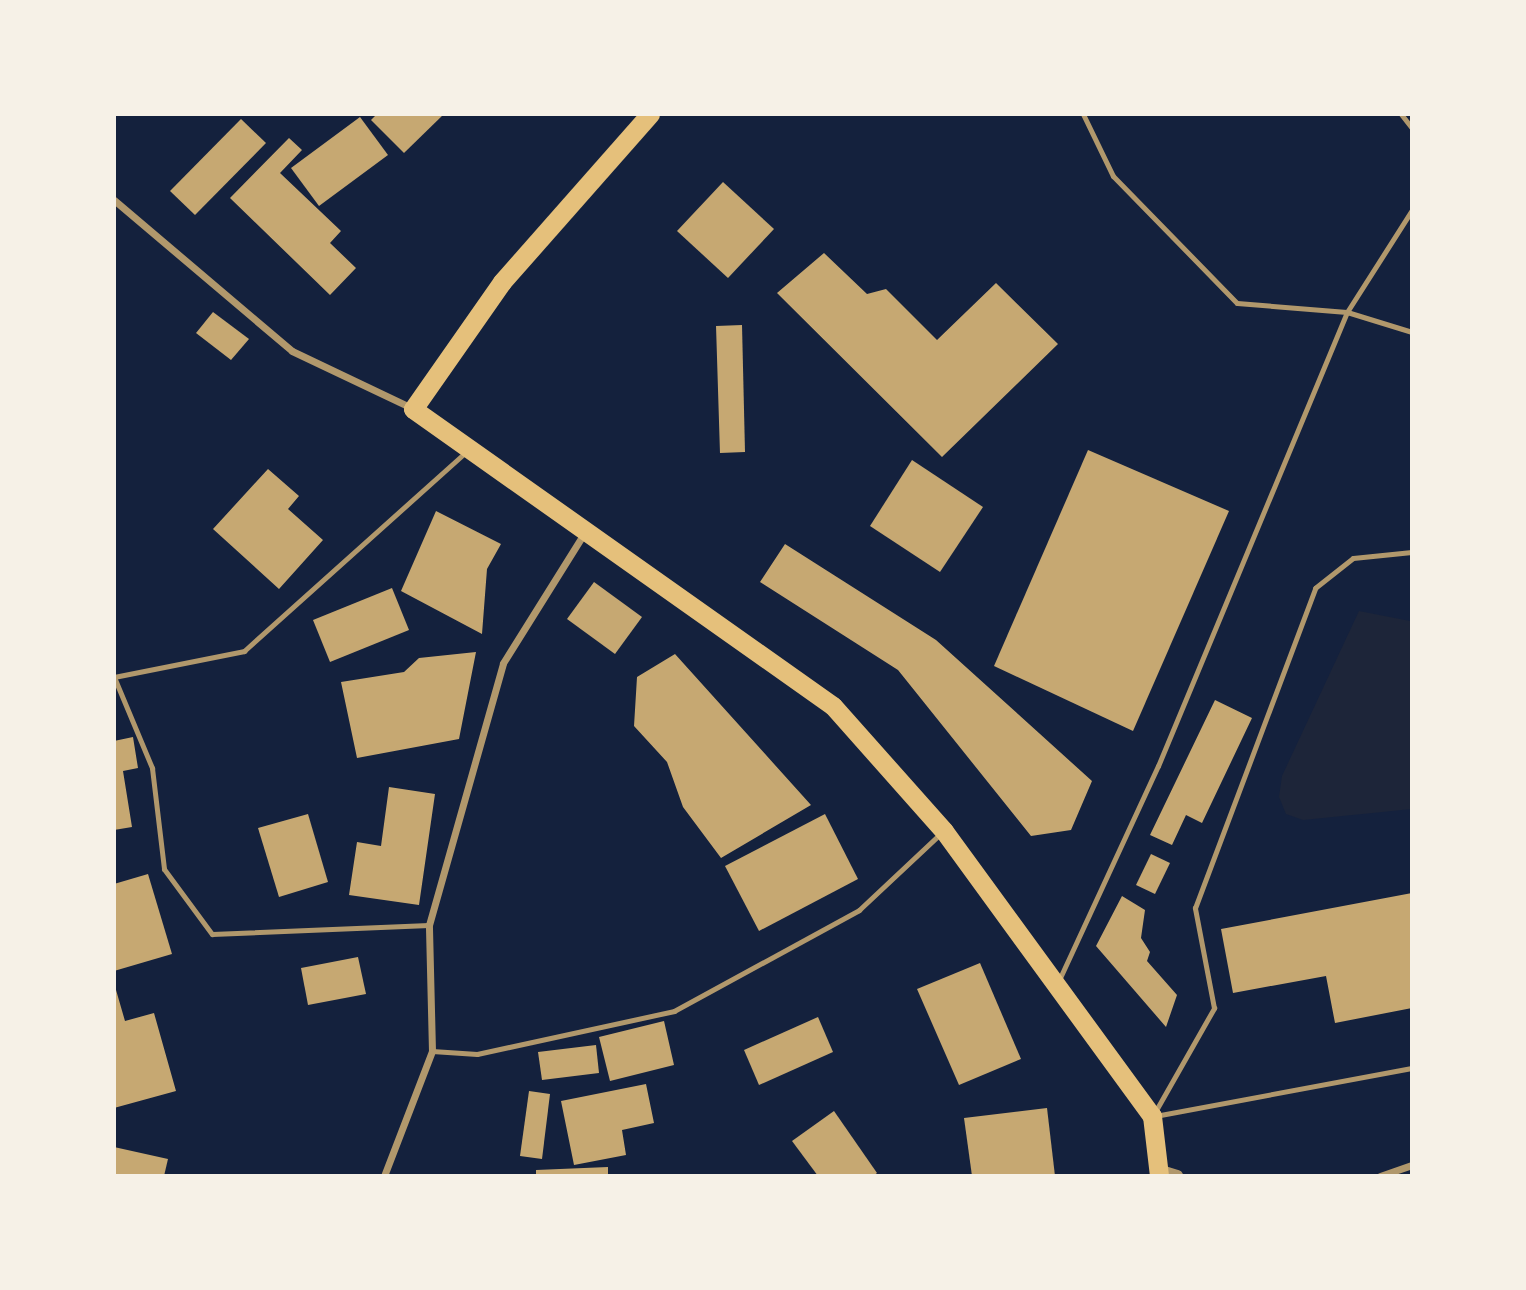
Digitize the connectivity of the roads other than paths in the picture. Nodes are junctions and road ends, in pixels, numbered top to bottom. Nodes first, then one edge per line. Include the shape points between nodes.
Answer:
1 (650, 114) edge
2 (1083, 114) edge
3 (1401, 114) edge
4 (1412, 128) edge
5 (114, 200) edge
6 (1412, 210) edge
7 (1347, 312) junction
8 (1412, 332) edge
9 (413, 409) junction
10 (468, 450) junction
11 (585, 531) junction
12 (1412, 552) edge
13 (114, 677) edge
14 (944, 831) junction
15 (429, 925) junction
16 (1056, 986) junction
17 (432, 1051) junction
18 (1412, 1068) edge
19 (1152, 1116) junction
20 (1412, 1165) edge
21 (1165, 1175) edge
22 (384, 1176) edge
23 (1381, 1176) edge

1 - 9 highway via 502,282
2 - 7 lane via 1113,176 1237,303
3 - 4 lane
5 - 9 street via 292,351
6 - 7 lane
7 - 8 lane
7 - 16 lane via 1158,766
9 - 10 highway
10 - 11 highway
10 - 13 lane via 244,651
11 - 14 highway via 833,706
11 - 15 street via 503,663
12 - 19 lane via 1405,548 1353,558 1315,588 1195,908 1214,1008
13 - 15 lane via 152,768 164,869 212,934
14 - 16 highway
14 - 17 lane via 859,910 674,1011 477,1054
15 - 17 street
16 - 19 highway
17 - 22 street
18 - 19 lane
19 - 21 highway
20 - 23 street

